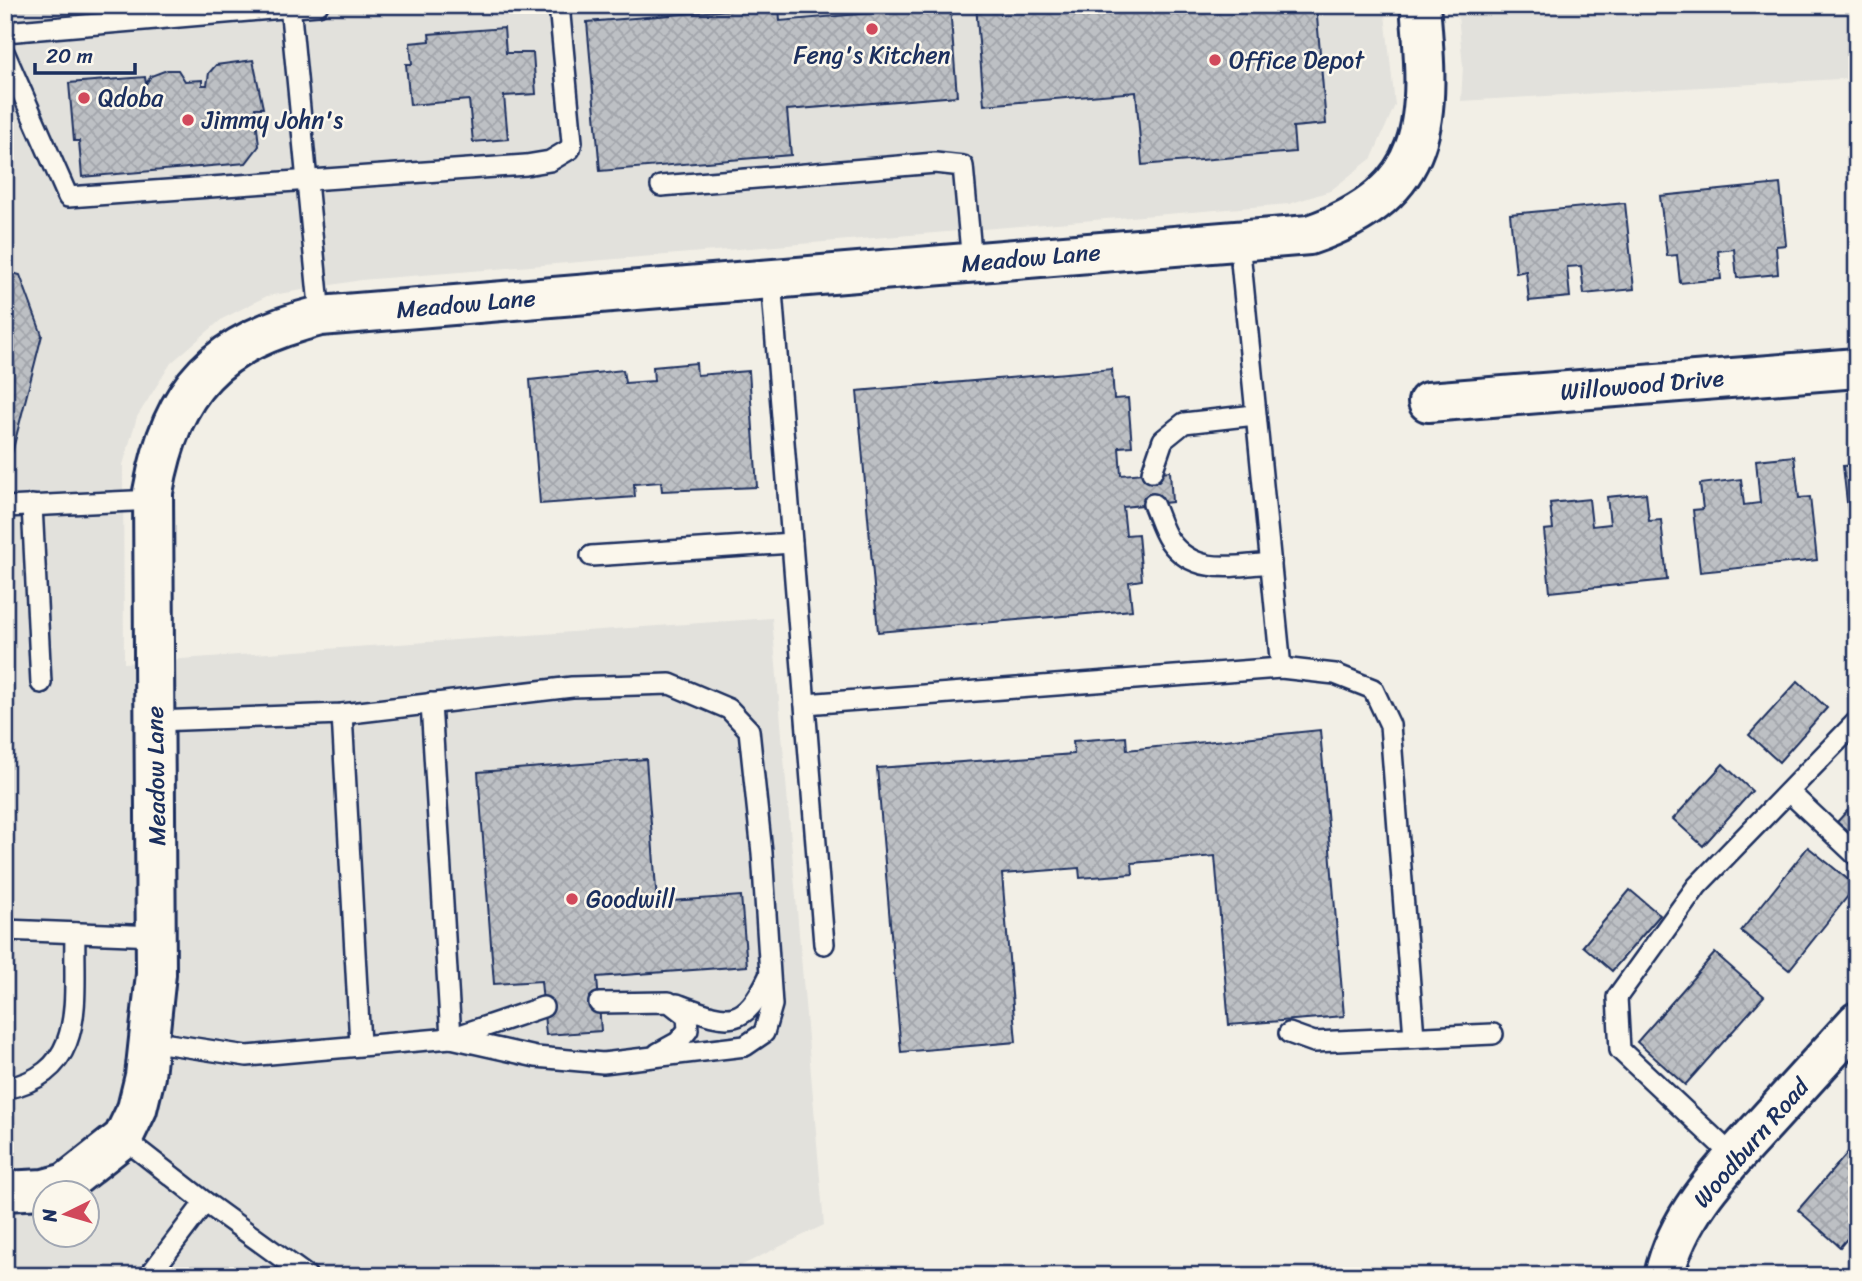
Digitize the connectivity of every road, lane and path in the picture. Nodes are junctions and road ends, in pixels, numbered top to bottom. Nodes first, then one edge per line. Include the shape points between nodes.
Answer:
1 (318, 5) edge
2 (559, 5) edge
3 (1420, 5) edge
4 (290, 6) edge
5 (5, 32) edge
6 (5, 54) edge
7 (307, 182) junction
8 (661, 186) dead end
9 (1238, 241) junction
10 (972, 263) junction
11 (771, 279) junction
12 (320, 316) junction
13 (1857, 368) edge
14 (1428, 402) dead end
15 (1255, 415) junction
16 (1152, 472) dead end
17 (153, 500) junction
18 (1153, 504) dead end
19 (32, 505) junction
20 (5, 507) edge
21 (792, 543) junction
22 (591, 556) dead end
23 (1271, 563) junction
24 (1281, 668) junction
25 (41, 683) dead end
26 (431, 703) junction
27 (805, 704) junction
28 (342, 714) junction
29 (156, 721) junction
30 (1857, 721) edge
31 (1788, 792) junction
32 (1857, 856) edge
33 (5, 930) edge
34 (75, 933) junction
35 (156, 936) junction
36 (824, 944) dead end
37 (770, 974) junction
38 (669, 1002) junction
39 (599, 1003) dead end
40 (543, 1007) dead end
41 (1857, 1022) edge
42 (1290, 1033) dead end
43 (1493, 1034) dead end
44 (1414, 1037) junction
45 (451, 1038) junction
46 (149, 1041) junction
47 (360, 1044) junction
48 (651, 1057) junction
49 (5, 1089) edge
50 (123, 1138) junction
51 (1734, 1157) junction
52 (5, 1191) edge
53 (205, 1202) junction
54 (149, 1276) edge
55 (307, 1276) edge
56 (1664, 1276) edge

1 - 4 lane
2 - 7 lane via 570,149 550,161 526,165
3 - 9 street, Meadow Lane via 1425,115 1416,146 1399,176 1361,212 1338,225 1309,235
4 - 5 lane
4 - 7 lane
6 - 7 lane via 68,197
7 - 12 lane
8 - 10 lane via 935,163 963,166
9 - 10 street, Meadow Lane
9 - 15 lane
10 - 11 street, Meadow Lane
11 - 12 street, Meadow Lane
11 - 21 lane
12 - 17 street, Meadow Lane via 276,327 246,341 207,369 178,410 161,450
13 - 14 street, Willowood Drive
15 - 16 lane via 1184,423 1163,440
15 - 23 lane
17 - 19 lane
17 - 29 street, Meadow Lane
18 - 23 lane via 1169,541 1210,568
19 - 20 lane
19 - 25 lane
21 - 22 lane
21 - 27 lane
23 - 24 lane
24 - 27 lane
24 - 44 lane via 1335,674 1373,689 1390,725
26 - 28 lane
26 - 37 lane via 572,687 670,684 729,709 749,730
26 - 45 lane
27 - 36 lane
28 - 29 lane
28 - 47 lane
29 - 35 street, Meadow Lane
30 - 31 lane
31 - 32 lane
31 - 51 lane via 1697,887 1617,997 1620,1050
33 - 34 lane
34 - 35 lane
34 - 49 lane via 72,1030 56,1065 46,1075
35 - 46 street, Meadow Lane
37 - 38 lane via 755,1005 735,1018 713,1017
37 - 48 lane via 772,1005 764,1033 745,1046
38 - 39 lane
38 - 48 lane via 687,1016 688,1030 678,1042
40 - 45 lane
41 - 51 street, Woodburn Road
42 - 44 lane via 1314,1042
43 - 44 lane
45 - 47 lane
45 - 48 lane via 536,1057 603,1063
46 - 47 lane via 247,1056
46 - 50 street, Meadow Lane via 137,1109
50 - 52 street, Meadow Lane via 66,1183
50 - 53 lane
51 - 56 street, Woodburn Road via 1696,1203 1675,1240
53 - 54 lane
53 - 55 lane

